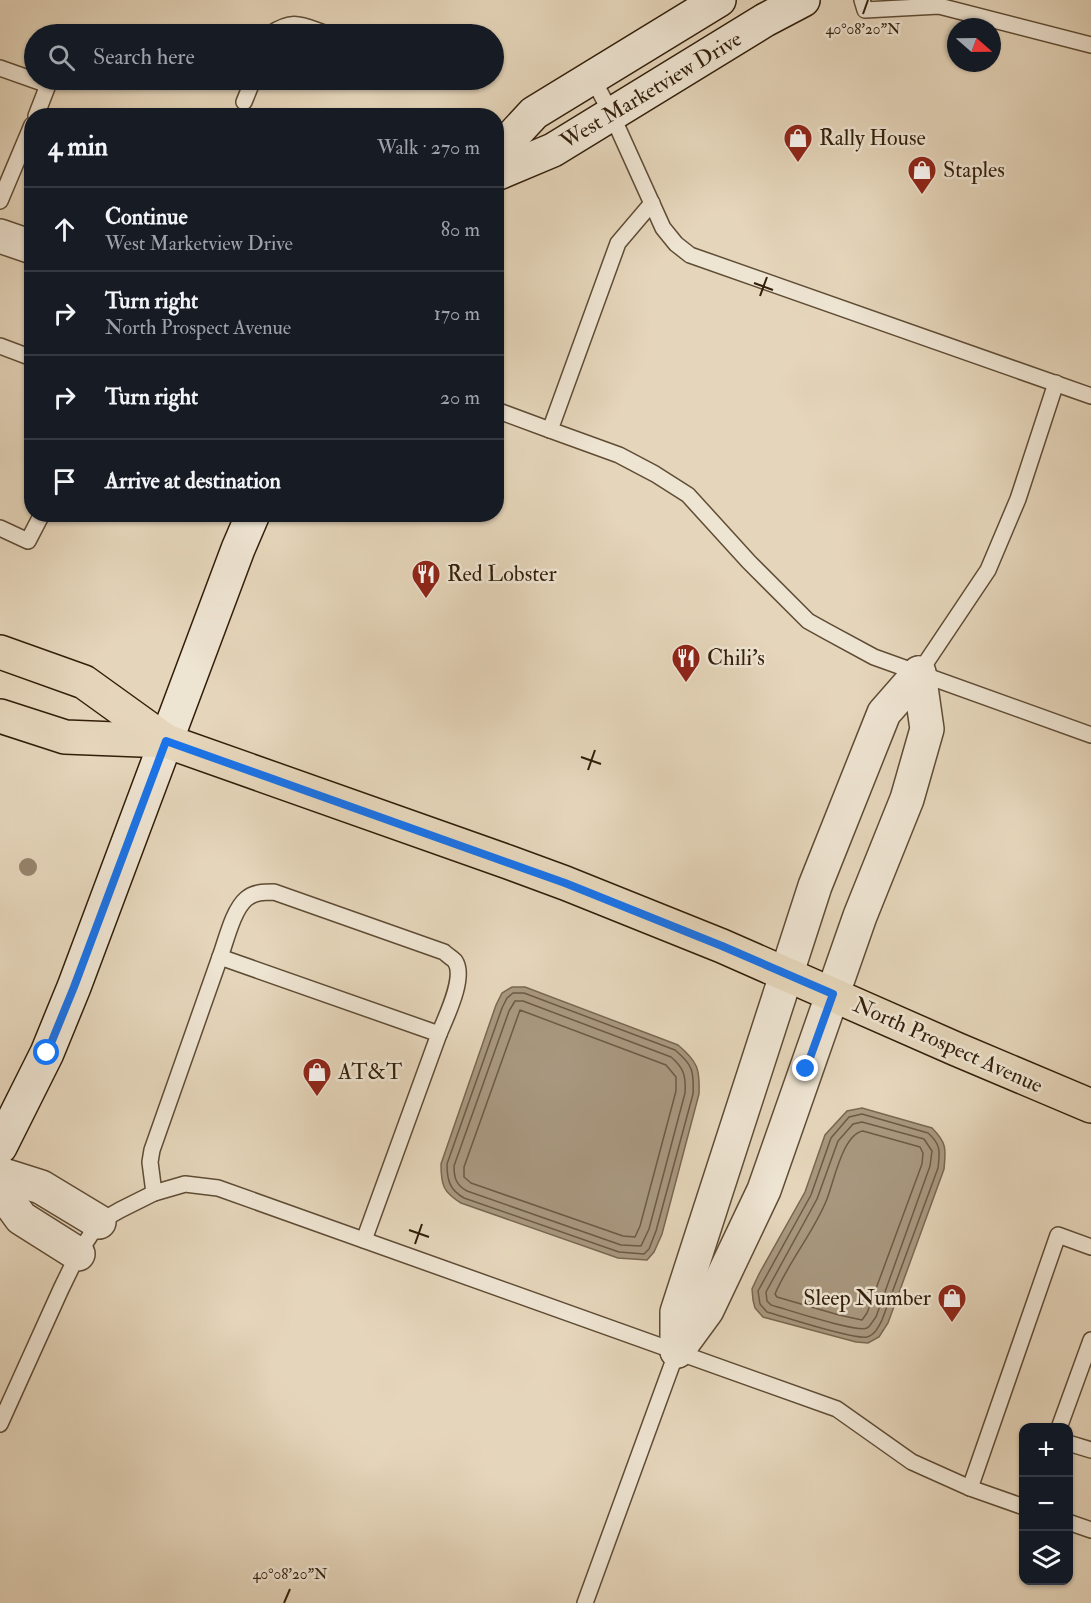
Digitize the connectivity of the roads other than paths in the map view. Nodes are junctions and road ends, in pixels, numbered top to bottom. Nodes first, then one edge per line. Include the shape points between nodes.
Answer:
1 (719, 0) edge
2 (803, 0) edge
3 (862, 0) edge
4 (1091, 45) edge
5 (0, 68) edge
6 (24, 76) edge
7 (592, 77) junction
8 (46, 90) edge
9 (249, 90) edge
10 (244, 102) dead end
11 (39, 108) edge
12 (611, 113) junction
13 (24, 144) edge
14 (504, 145) edge
15 (504, 171) edge
16 (0, 201) edge
17 (652, 203) junction
18 (0, 236) edge
19 (24, 244) edge
20 (0, 346) edge
21 (24, 355) edge
22 (1056, 383) junction
23 (1091, 396) edge
24 (504, 413) edge
25 (550, 430) junction
26 (38, 522) edge
27 (250, 522) edge
28 (0, 528) edge
29 (0, 652) edge
30 (919, 673) junction
31 (0, 716) edge
32 (1091, 735) edge
33 (166, 741) junction
34 (220, 957) junction
35 (786, 974) junction
36 (833, 994) junction
37 (439, 1034) junction
38 (1091, 1107) edge
39 (0, 1147) edge
40 (0, 1174) edge
41 (0, 1189) edge
42 (154, 1193) junction
43 (99, 1222) junction
44 (364, 1240) junction
45 (1091, 1247) edge
46 (78, 1254) junction
47 (1091, 1340) edge
48 (676, 1352) junction
49 (1061, 1423) edge
50 (0, 1424) edge
51 (1073, 1445) edge
52 (1091, 1450) edge
53 (970, 1488) junction
54 (1019, 1506) edge
55 (1073, 1524) edge
56 (1091, 1530) edge
57 (585, 1603) edge

1 - 7 street, West Marketview Drive
2 - 12 street, West Marketview Drive
3 - 4 lane via 865,10 939,6
5 - 6 lane
7 - 12 lane
7 - 14 street, West Marketview Drive via 534,113
8 - 11 lane
9 - 10 lane
12 - 15 street, West Marketview Drive via 553,150
12 - 17 lane
13 - 16 lane
17 - 22 lane via 663,228 690,255
17 - 25 lane via 618,243
18 - 19 street
20 - 21 lane
22 - 23 lane
22 - 30 lane via 1018,499 988,570
24 - 25 lane
25 - 30 lane via 619,455 688,495 808,621 874,657
26 - 28 lane via 28,541
27 - 33 street
29 - 33 main road, North Prospect Avenue via 84,682
30 - 32 lane
30 - 35 street via 884,713 815,886
30 - 36 street via 927,729 907,799
31 - 33 main road, North Prospect Avenue via 64,737
33 - 35 main road, North Prospect Avenue via 565,883
33 - 39 street via 74,987 47,1053
34 - 37 lane
34 - 37 lane via 246,898 257,892 274,892 444,952 456,962 456,990
34 - 42 lane via 152,1150
35 - 36 main road, North Prospect Avenue
35 - 48 street via 677,1312
36 - 38 main road, North Prospect Avenue
36 - 48 street via 764,1190 707,1310
37 - 44 lane
40 - 43 street via 41,1187
41 - 46 street via 21,1218
42 - 43 lane
42 - 44 lane via 185,1184 218,1188
43 - 46 lane
44 - 48 lane
45 - 53 lane via 1058,1235
46 - 50 lane
47 - 49 lane
48 - 53 lane via 837,1409 912,1462
48 - 57 lane
51 - 52 lane
53 - 54 lane
55 - 56 lane

